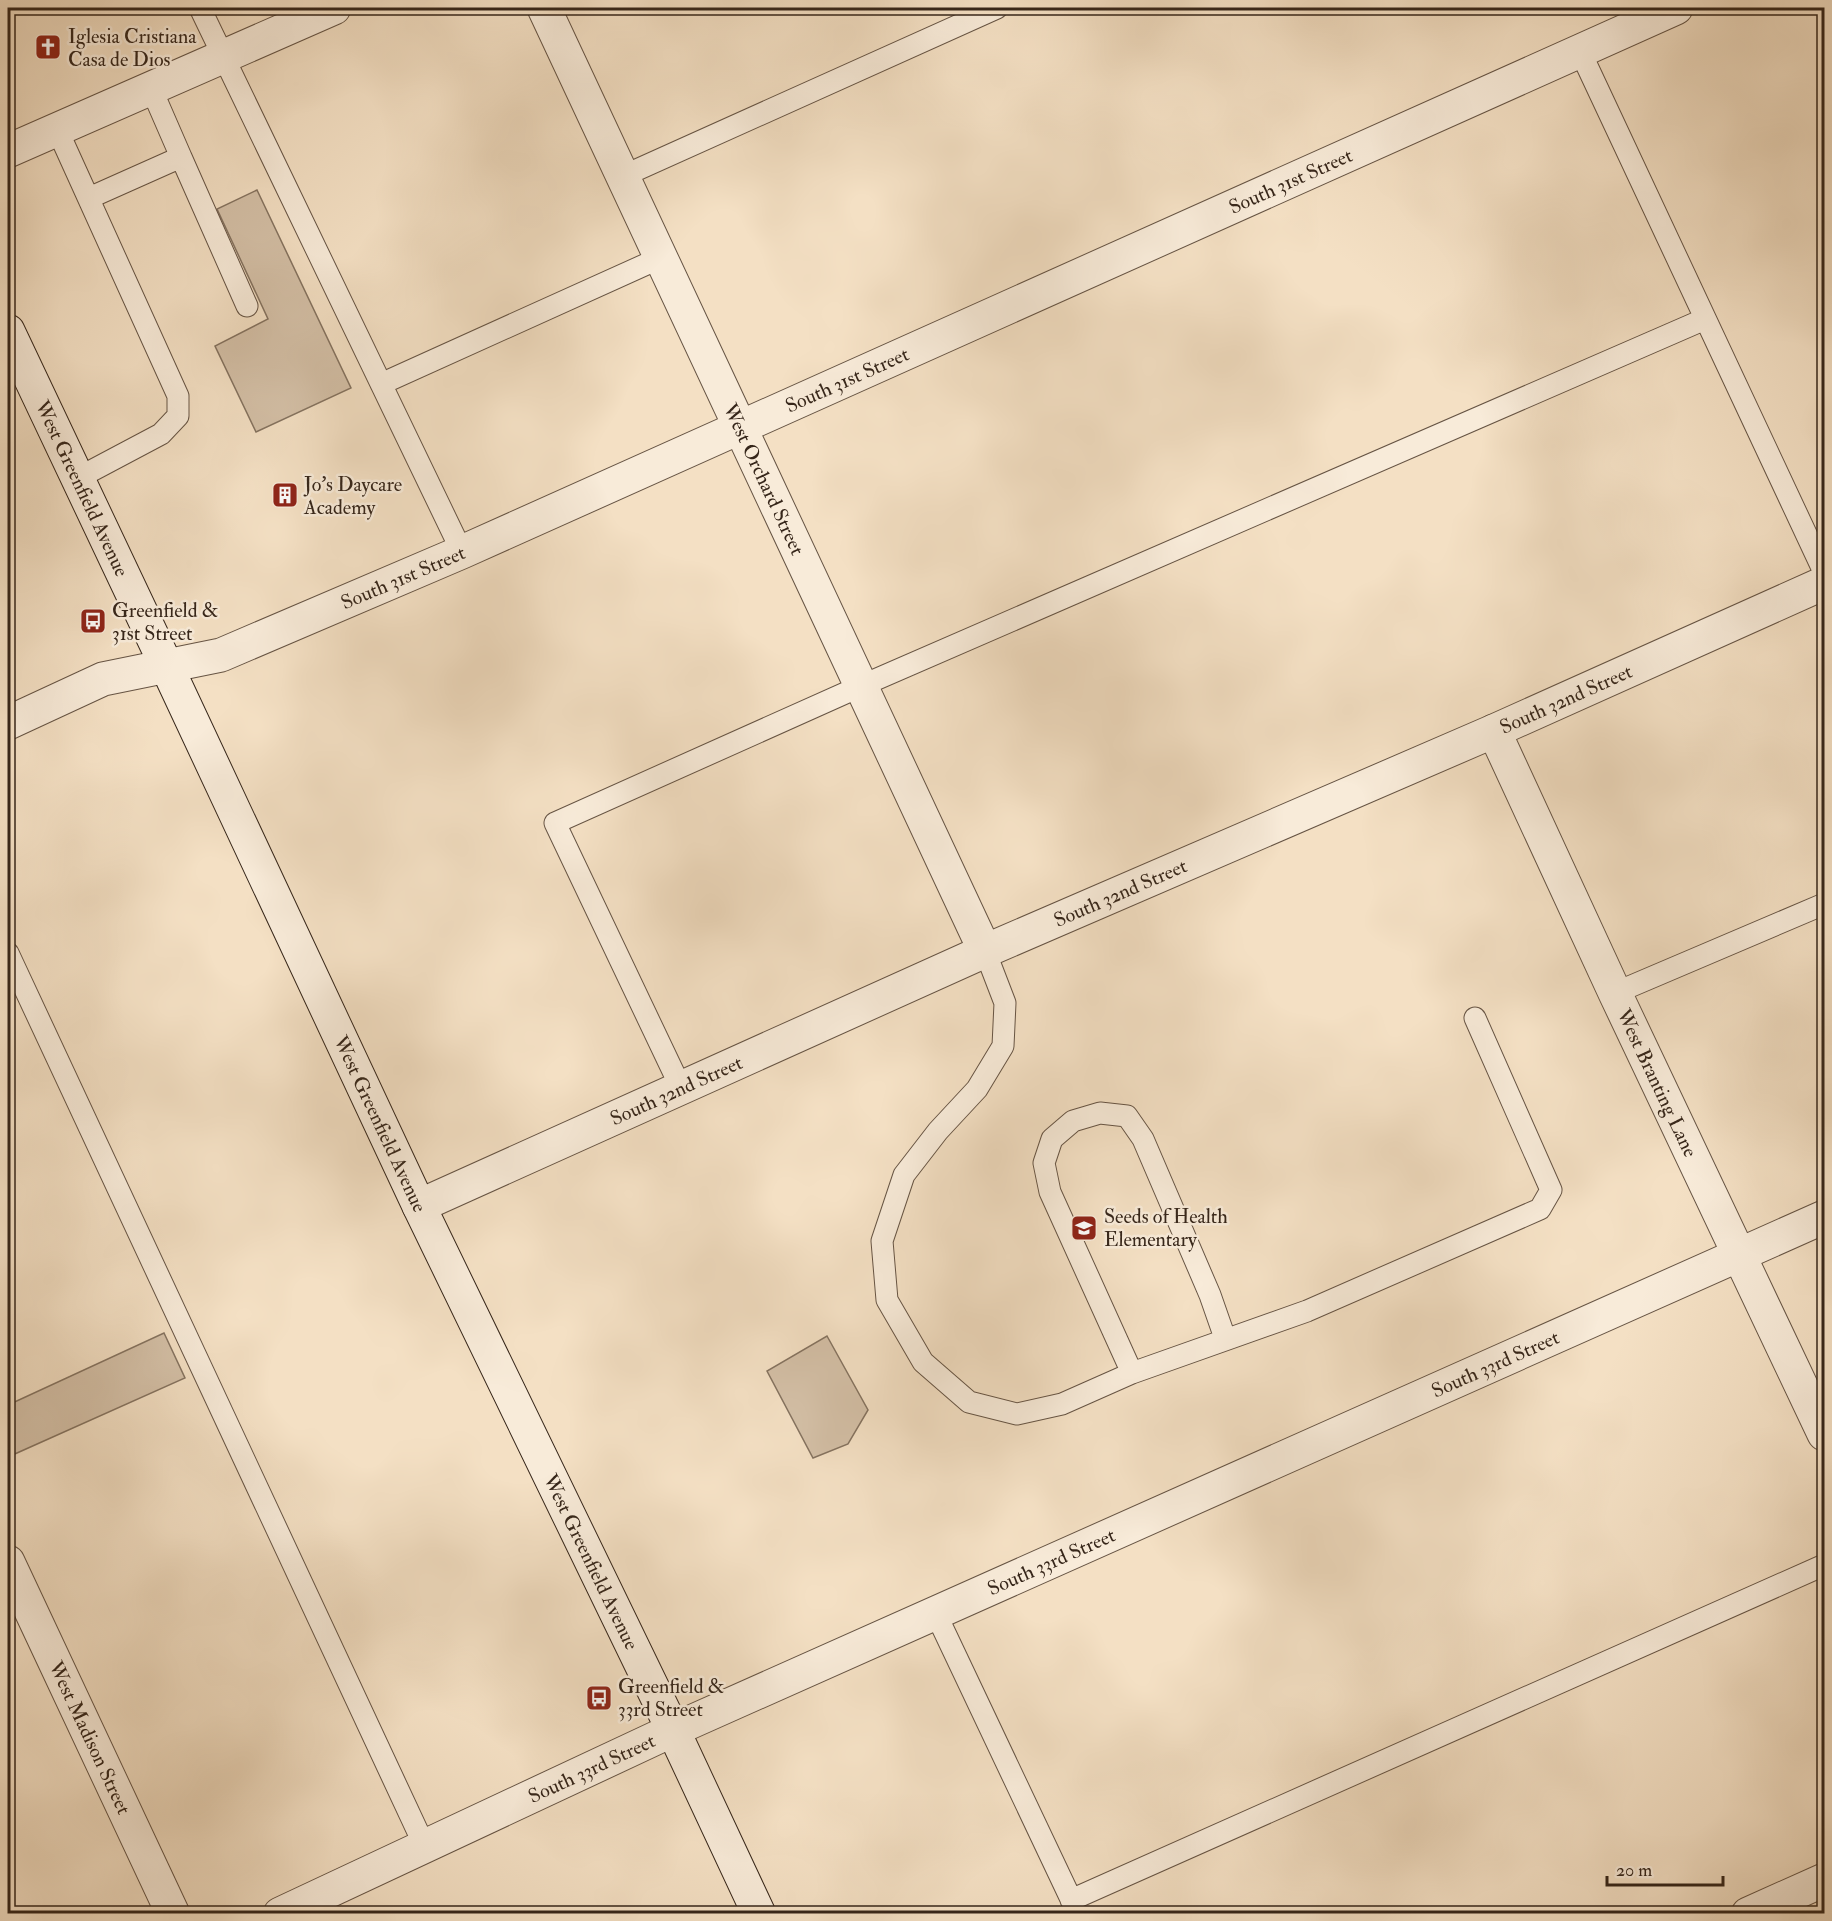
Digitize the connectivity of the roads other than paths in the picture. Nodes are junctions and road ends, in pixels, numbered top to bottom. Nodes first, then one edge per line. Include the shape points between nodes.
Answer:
1 (200, 8) edge
2 (334, 8) edge
3 (543, 8) edge
4 (997, 8) edge
5 (1676, 8) edge
6 (1580, 51) junction
7 (224, 56) junction
8 (151, 88) junction
9 (57, 129) junction
10 (8, 151) edge
11 (181, 157) junction
12 (621, 177) junction
13 (89, 198) junction
14 (660, 258) junction
15 (247, 306) dead end
16 (1705, 319) junction
17 (8, 331) edge
18 (381, 384) junction
19 (741, 428) junction
20 (78, 478) junction
21 (462, 552) junction
22 (1824, 572) edge
23 (1824, 583) edge
24 (166, 665) junction
25 (861, 686) junction
26 (8, 723) edge
27 (1494, 731) junction
28 (1824, 904) edge
29 (985, 951) junction
30 (8, 953) edge
31 (1615, 993) junction
32 (1475, 1018) dead end
33 (681, 1088) junction
34 (418, 1206) junction
35 (1824, 1217) edge
36 (1740, 1255) junction
37 (1225, 1338) junction
38 (1132, 1373) junction
39 (1824, 1434) edge
40 (8, 1562) edge
41 (1824, 1565) edge
42 (936, 1614) junction
43 (674, 1730) junction
44 (426, 1846) junction
45 (1824, 1880) edge
46 (1075, 1907) edge
47 (173, 1914) edge
48 (280, 1914) edge
49 (759, 1914) edge
50 (1748, 1914) edge

1 - 7 lane
2 - 7 street
3 - 12 street, West Orchard Street
4 - 12 lane
5 - 6 street, South 31st Street
6 - 16 lane
6 - 19 street, South 31st Street
7 - 8 street
7 - 18 lane
8 - 9 street
8 - 11 lane
9 - 10 street
9 - 13 lane
11 - 13 lane
11 - 15 lane
12 - 14 street, West Orchard Street
13 - 20 lane via 178,396 177,416 161,434
14 - 18 lane
14 - 19 street, West Orchard Street
16 - 22 lane
16 - 25 lane
17 - 20 street, West Greenfield Avenue
18 - 21 lane
19 - 21 street, South 31st Street
19 - 25 street, West Orchard Street
20 - 24 street, West Greenfield Avenue
21 - 24 street, South 31st Street via 221,655
23 - 27 street, South 32nd Street
24 - 26 street, South 31st Street via 103,679
24 - 34 street, West Greenfield Avenue
25 - 29 street, West Orchard Street
25 - 33 lane via 555,824
27 - 29 street, South 32nd Street
27 - 31 street, West Branting Lane
28 - 31 lane
29 - 33 street, South 32nd Street
29 - 38 lane via 1005,1004 1003,1046 977,1089 904,1175 882,1241 887,1300 923,1362 969,1402 1017,1414 1062,1404
30 - 44 lane
31 - 36 street, West Branting Lane
32 - 37 lane via 1551,1190 1540,1209 1307,1311
33 - 34 street, South 32nd Street
34 - 43 street, West Greenfield Avenue
35 - 36 street, South 33rd Street
36 - 39 street, West Branting Lane
36 - 42 street, South 33rd Street
37 - 38 lane
37 - 38 lane via 1143,1139 1127,1116 1100,1113 1073,1121 1052,1139 1044,1163 1050,1192
40 - 47 street, West Madison Street
41 - 46 lane
42 - 43 street, South 33rd Street
42 - 46 lane
43 - 44 street, South 33rd Street
43 - 49 street, West Greenfield Avenue
44 - 48 street, South 33rd Street
45 - 50 street

